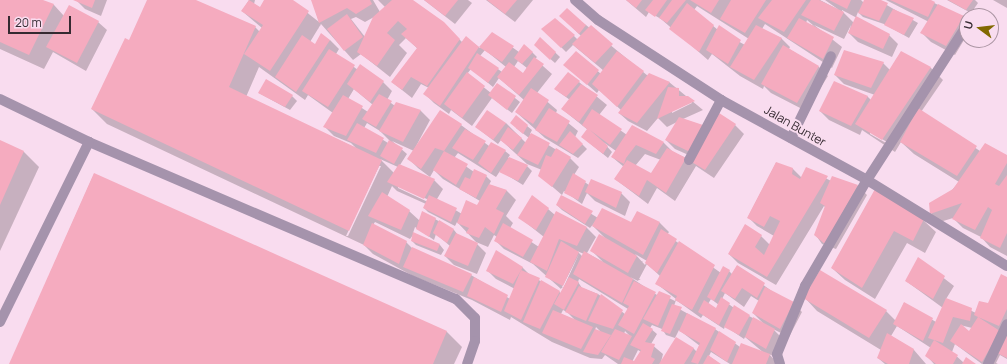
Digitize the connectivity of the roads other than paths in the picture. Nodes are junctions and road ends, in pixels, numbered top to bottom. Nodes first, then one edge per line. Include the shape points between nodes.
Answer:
1 (575, 0) edge
2 (959, 37) edge
3 (831, 56) dead end
4 (0, 99) edge
5 (721, 100) junction
6 (791, 138) junction
7 (89, 142) junction
8 (689, 160) dead end
9 (868, 180) junction
10 (1007, 266) edge
11 (0, 322) edge
12 (1007, 324) edge
13 (467, 364) edge
14 (780, 364) edge
15 (988, 364) edge

1 - 5 street, Jalan Bunter via 598,20
2 - 9 street
3 - 6 street
4 - 7 street
5 - 6 street, Jalan Bunter
5 - 8 street
6 - 9 street, Jalan Bunter
7 - 11 street
7 - 13 street via 456,299 475,318 475,340
9 - 10 street, Jalan Bunter
9 - 14 street via 805,286 777,354
12 - 15 street

